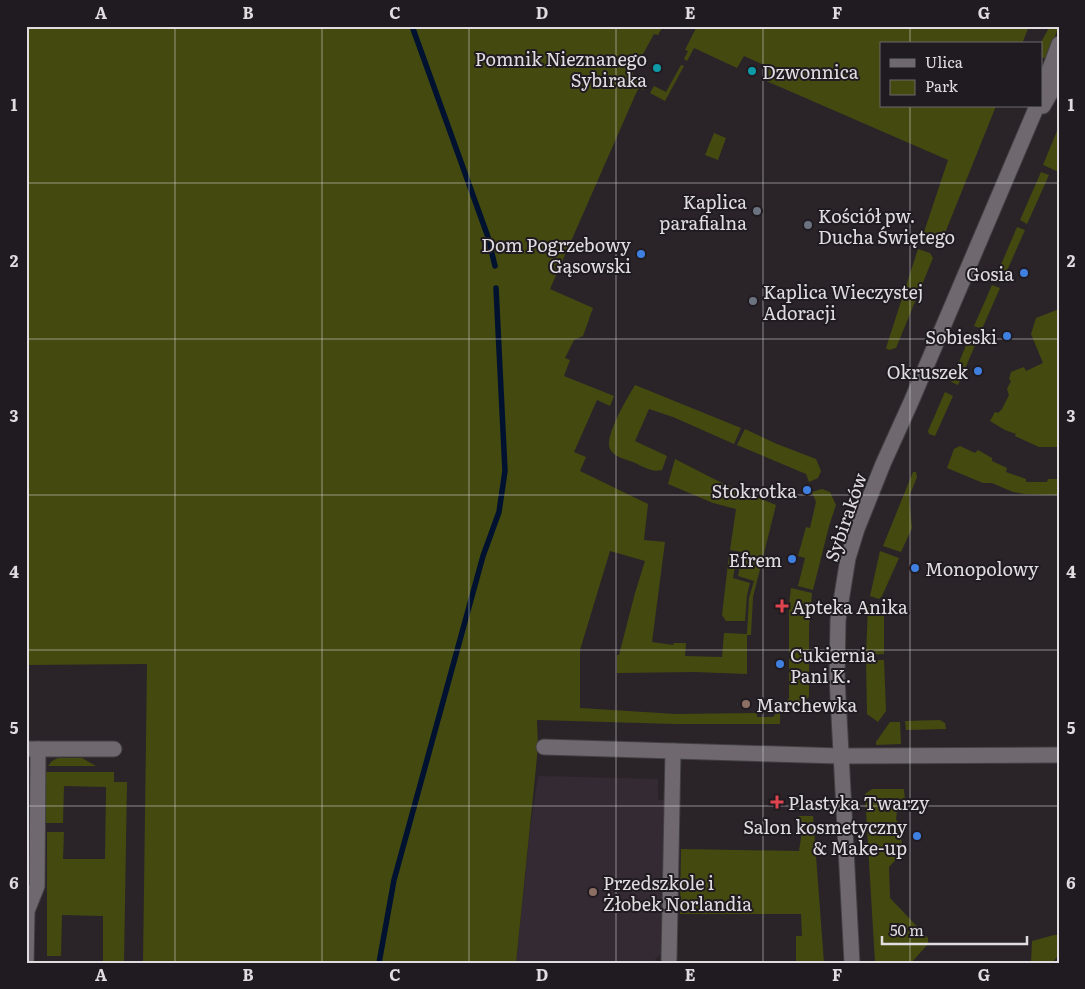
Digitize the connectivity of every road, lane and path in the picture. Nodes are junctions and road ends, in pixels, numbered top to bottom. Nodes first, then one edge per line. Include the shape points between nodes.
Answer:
1 (1059, 44) edge
2 (1059, 78) edge
3 (1042, 89) edge
4 (1042, 106) edge
5 (1036, 110) edge
6 (544, 747) dead end
7 (32, 749) edge
8 (114, 749) dead end
9 (673, 751) junction
10 (1059, 755) edge
11 (840, 756) junction
12 (27, 911) edge
13 (669, 959) dead end
14 (26, 963) edge
15 (852, 963) edge

1 - 3 street
2 - 4 street, Sybiraków
5 - 11 street, Sybiraków via 879,472 852,543 838,620 836,670
6 - 9 street
7 - 8 street
7 - 12 street via 37,886
9 - 11 street
9 - 13 street
10 - 11 street
11 - 15 street, Sybiraków
12 - 14 street

